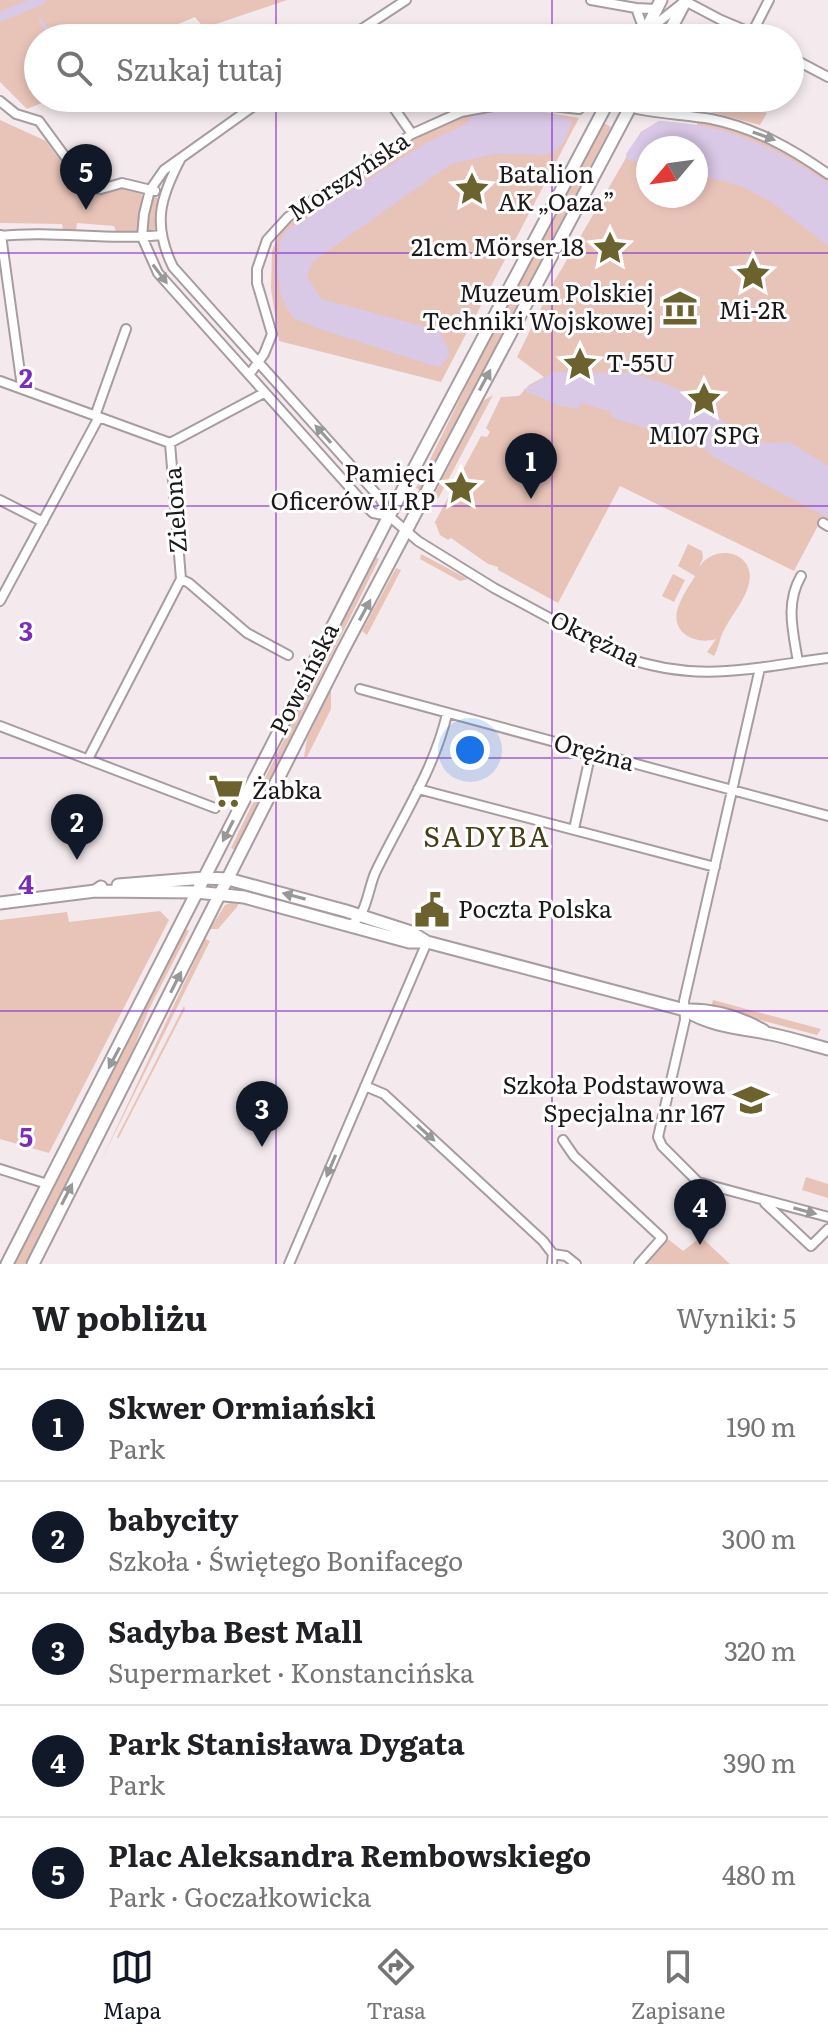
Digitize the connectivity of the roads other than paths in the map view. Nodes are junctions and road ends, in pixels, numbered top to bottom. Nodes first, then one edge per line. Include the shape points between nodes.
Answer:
1 (406, 0) edge
2 (591, 0) edge
3 (686, 0) edge
4 (769, 0) edge
5 (659, 4) edge
6 (636, 8) junction
7 (369, 24) edge
8 (640, 24) edge
9 (649, 24) edge
10 (657, 24) edge
11 (673, 24) edge
12 (730, 24) edge
13 (759, 24) edge
14 (804, 64) edge
15 (828, 77) edge
16 (0, 101) edge
17 (245, 112) edge
18 (397, 112) edge
19 (465, 112) edge
20 (603, 112) edge
21 (623, 112) edge
22 (678, 112) edge
23 (412, 134) junction
24 (181, 158) junction
25 (828, 174) edge
26 (150, 190) junction
27 (164, 193) junction
28 (162, 235) junction
29 (1, 236) edge
30 (142, 237) junction
31 (126, 329) dead end
32 (259, 361) junction
33 (249, 375) junction
34 (0, 381) edge
35 (22, 387) junction
36 (264, 393) junction
37 (97, 416) junction
38 (170, 443) junction
39 (0, 500) edge
40 (389, 516) junction
41 (43, 522) junction
42 (406, 532) junction
43 (801, 576) dead end
44 (181, 579) junction
45 (0, 601) edge
46 (288, 655) dead end
47 (828, 658) edge
48 (798, 662) junction
49 (760, 668) junction
50 (360, 689) dead end
51 (447, 714) junction
52 (0, 726) edge
53 (591, 752) junction
54 (88, 759) junction
55 (418, 789) junction
56 (733, 790) junction
57 (215, 808) dead end
58 (828, 816) edge
59 (574, 829) junction
60 (715, 867) junction
61 (204, 878) junction
62 (228, 879) junction
63 (95, 891) junction
64 (196, 892) junction
65 (220, 894) junction
66 (0, 903) edge
67 (360, 916) junction
68 (350, 925) junction
69 (427, 942) junction
70 (685, 1010) junction
71 (828, 1049) edge
72 (365, 1086) junction
73 (563, 1140) dead end
74 (0, 1169) edge
75 (47, 1184) junction
76 (762, 1200) junction
77 (828, 1217) edge
78 (828, 1229) edge
79 (552, 1259) edge
80 (7, 1264) edge
81 (33, 1264) edge
82 (289, 1264) edge
83 (576, 1264) edge
84 (639, 1264) edge

1 - 7 street
2 - 6 street
3 - 10 street
3 - 11 main road
3 - 12 street
4 - 13 street
5 - 6 street
5 - 9 main road
6 - 8 street
14 - 15 street
16 - 26 street via 16,114 39,121 93,188 122,183
17 - 24 street, Okrężna
18 - 23 street
19 - 23 street, Morszyńska
20 - 40 main road, Powsińska
42 -> 21 main road, Powsińska
22 -> 25 street via 758,133 789,146
23 - 32 street, Morszyńska via 288,217 267,240 257,283 272,334
24 - 26 street, Okrężna
24 - 27 street, Okrężna
26 - 27 street
26 - 30 street
27 - 28 street, Okrężna
28 - 30 street
28 - 32 street, Okrężna via 173,267
29 - 30 street
29 - 35 street
30 -> 33 street, Okrężna via 158,273
31 - 37 street
32 - 33 street, Morszyńska
40 -> 32 street, Okrężna via 380,498
33 - 36 street, Okrężna
34 - 35 street, Zielona
35 - 37 street, Zielona
36 - 38 street
36 - 40 street, Okrężna via 373,513
37 - 38 street, Zielona
37 - 41 street
38 - 44 street, Zielona
39 - 41 street
40 - 42 street, Okrężna
40 -> 61 main road, Powsińska
41 - 45 street
42 - 49 street, Okrężna via 494,588 620,656 677,671 717,674
62 -> 42 main road, Powsińska
43 - 48 street via 790,612
44 - 46 street, Zielona via 247,633
44 - 54 street
47 - 48 street, Okrężna
48 - 49 street, Okrężna
49 - 56 street
50 - 51 street, Orężna
51 - 53 street, Orężna
51 - 55 street
52 - 54 street
53 - 56 street, Orężna
53 - 59 street
54 - 57 street
55 - 59 street
55 - 67 street
56 - 58 street, Orężna
56 - 60 street
59 - 60 street
60 - 70 street
61 - 62 main road
61 - 63 main road
61 - 64 main road, Powsińska
62 - 65 main road, Powsińska
67 -> 62 main road
63 - 64 main road
63 - 66 main road
64 - 65 main road
64 -> 75 main road, Powsińska
65 - 68 main road
81 -> 65 main road, Powsińska
67 - 68 street
67 - 69 main road
68 - 69 main road
69 - 70 main road
69 - 72 street
70 - 71 main road via 708,1022
70 - 76 street via 659,1141 698,1182
72 -> 79 street via 384,1094 543,1241
72 -> 82 street
73 - 84 street via 662,1238
74 - 75 street
75 - 80 main road, Powsińska
76 -> 77 street
76 - 78 street via 811,1246
79 - 83 street via 566,1256

